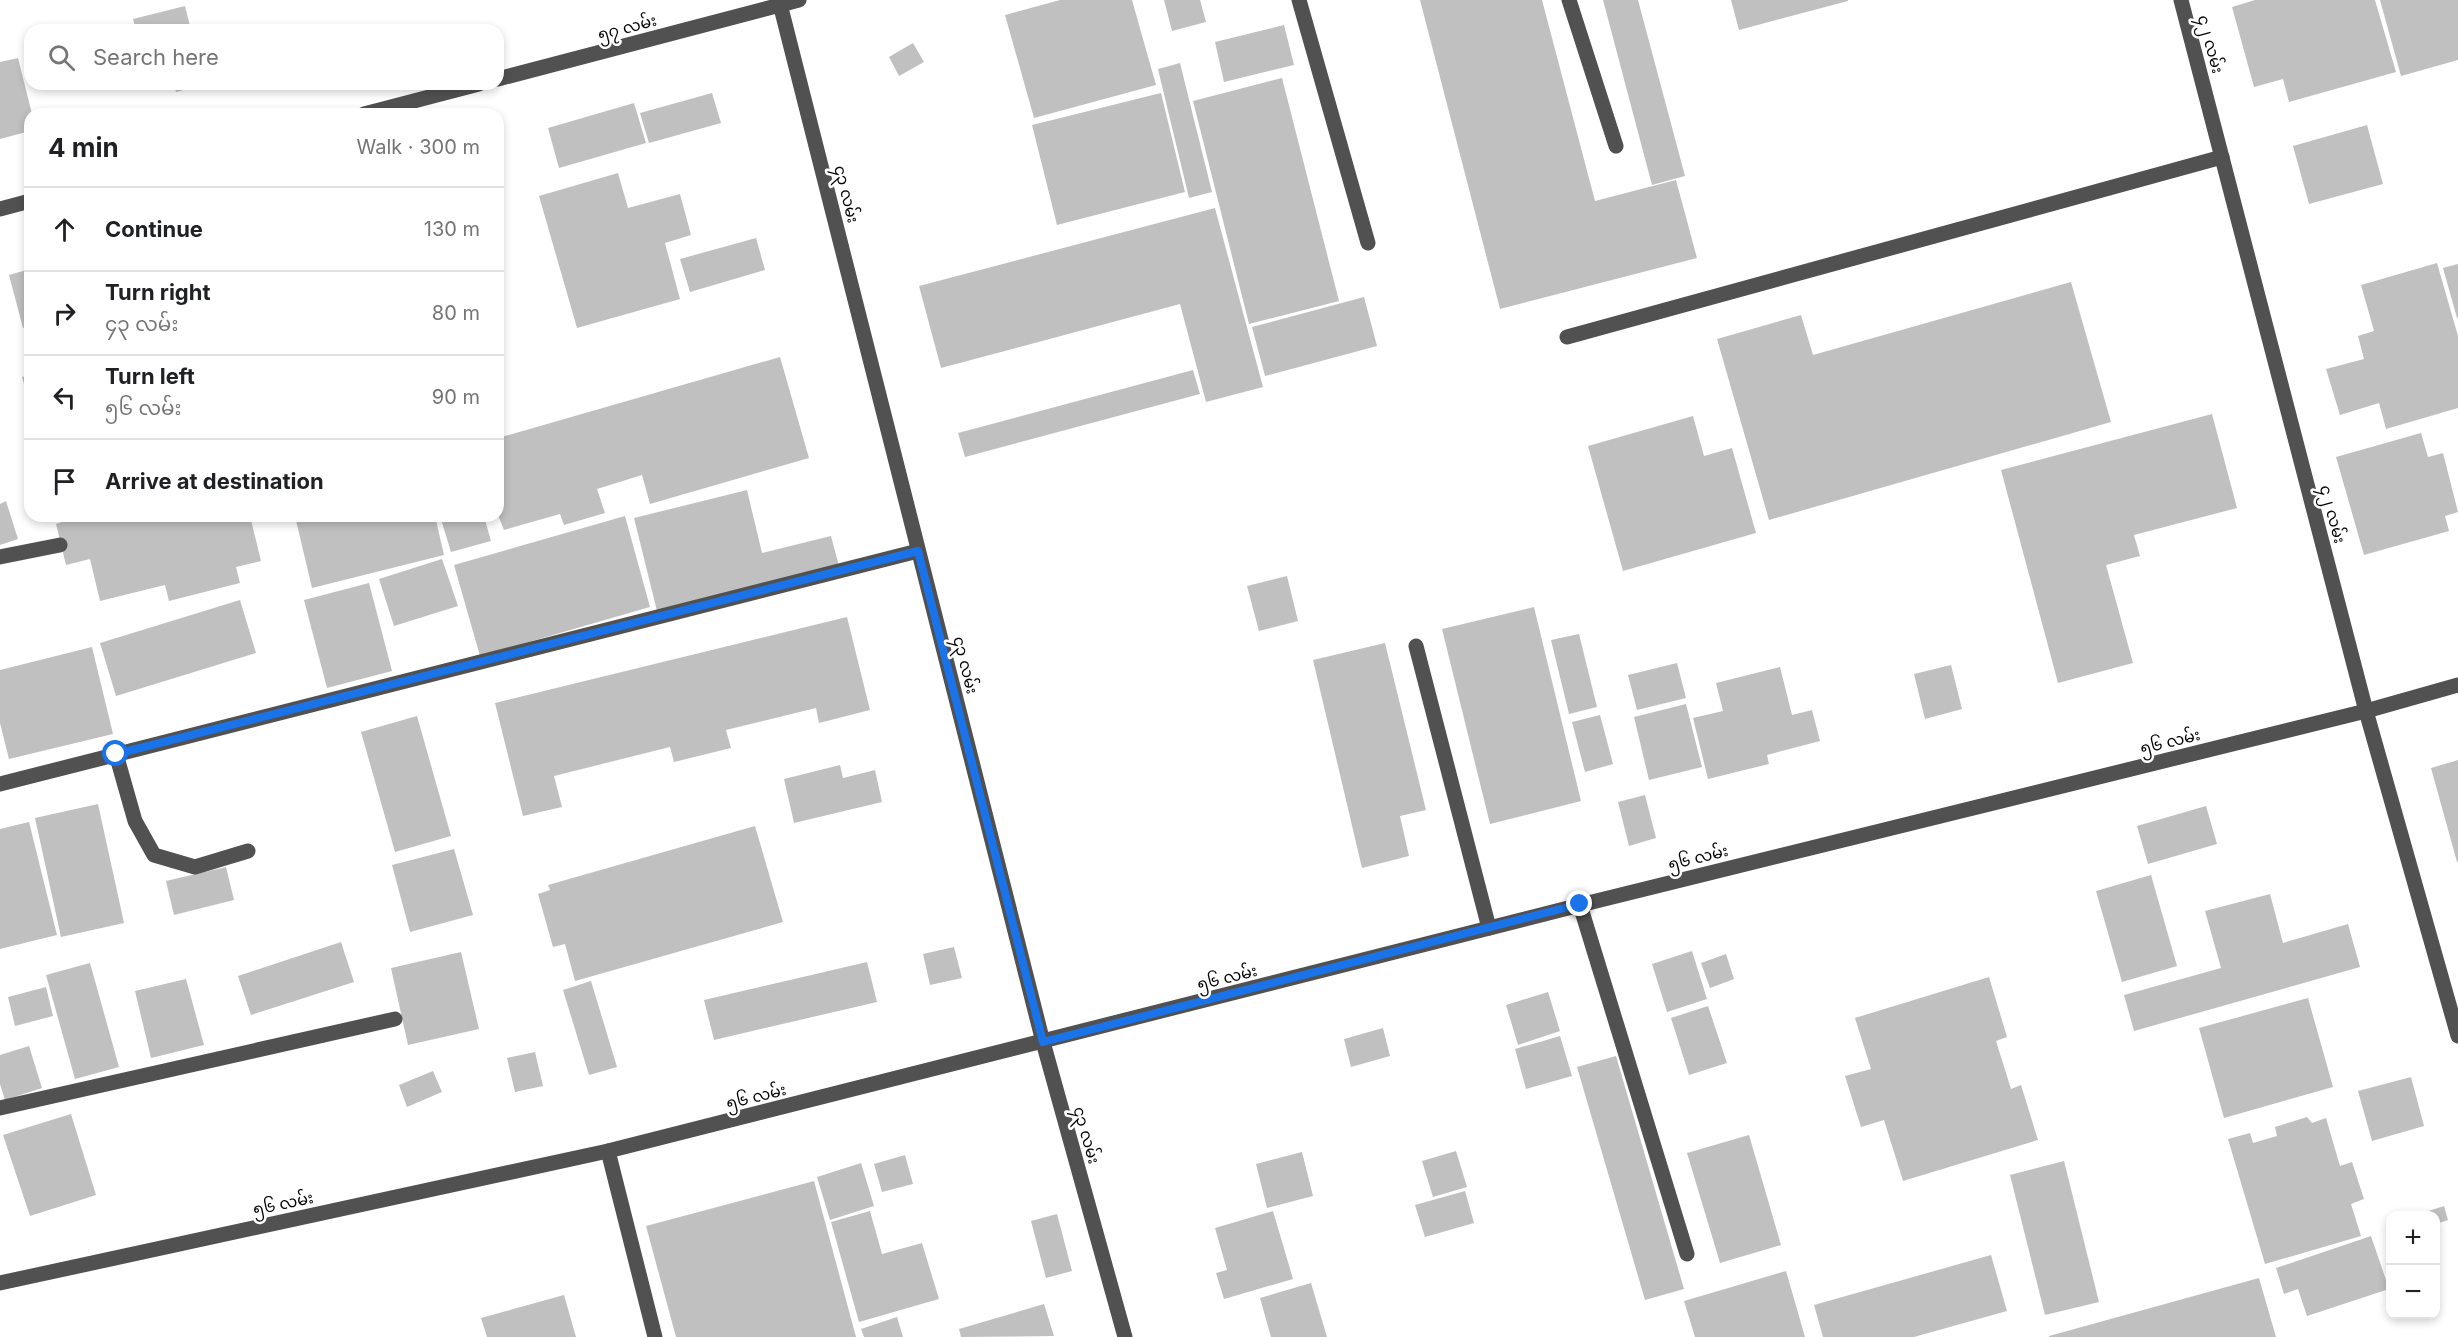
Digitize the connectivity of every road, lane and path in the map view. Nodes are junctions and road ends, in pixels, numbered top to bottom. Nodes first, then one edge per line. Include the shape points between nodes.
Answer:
1 (799, 0) edge
2 (1299, 0) edge
3 (1569, 0) edge
4 (2181, 0) edge
5 (780, 2) edge
6 (504, 77) edge
7 (456, 90) edge
8 (387, 108) edge
9 (1616, 146) dead end
10 (2222, 157) junction
11 (24, 203) edge
12 (0, 209) edge
13 (1368, 243) dead end
14 (1567, 337) dead end
15 (60, 545) dead end
16 (918, 551) junction
17 (0, 557) edge
18 (1416, 646) dead end
19 (2458, 685) edge
20 (2366, 711) junction
21 (116, 754) junction
22 (0, 784) edge
23 (248, 851) dead end
24 (1580, 904) junction
25 (1490, 928) junction
26 (395, 1019) dead end
27 (2458, 1036) edge
28 (1043, 1042) junction
29 (0, 1108) edge
30 (608, 1151) junction
31 (1687, 1254) dead end
32 (0, 1283) edge
33 (655, 1337) edge
34 (1125, 1337) edge

1 - 5 street, ၅၇ လမ်း
2 - 13 street
3 - 9 street
4 - 10 street, ၄၂ လမ်း
5 - 6 street, ၅၇ လမ်း
5 - 16 street, ၄၃ လမ်း
7 - 8 street
10 - 14 street
10 - 20 street, ၄၂ လမ်း
11 - 12 street
15 - 17 street
16 - 21 street
16 - 28 street, ၄၃ လမ်း
18 - 25 street
19 - 20 street, ၅၆ လမ်း
20 - 24 street, ၅၆ လမ်း
20 - 27 street, ၄၂ လမ်း
21 - 22 street
21 - 23 street via 135,821 154,855 195,867
24 - 25 street, ၅၆ လမ်း
24 - 31 street
25 - 28 street, ၅၆ လမ်း
26 - 29 street
28 - 30 street, ၅၆ လမ်း
28 - 34 street, ၄၃ လမ်း
30 - 32 street, ၅၆ လမ်း
30 - 33 street

